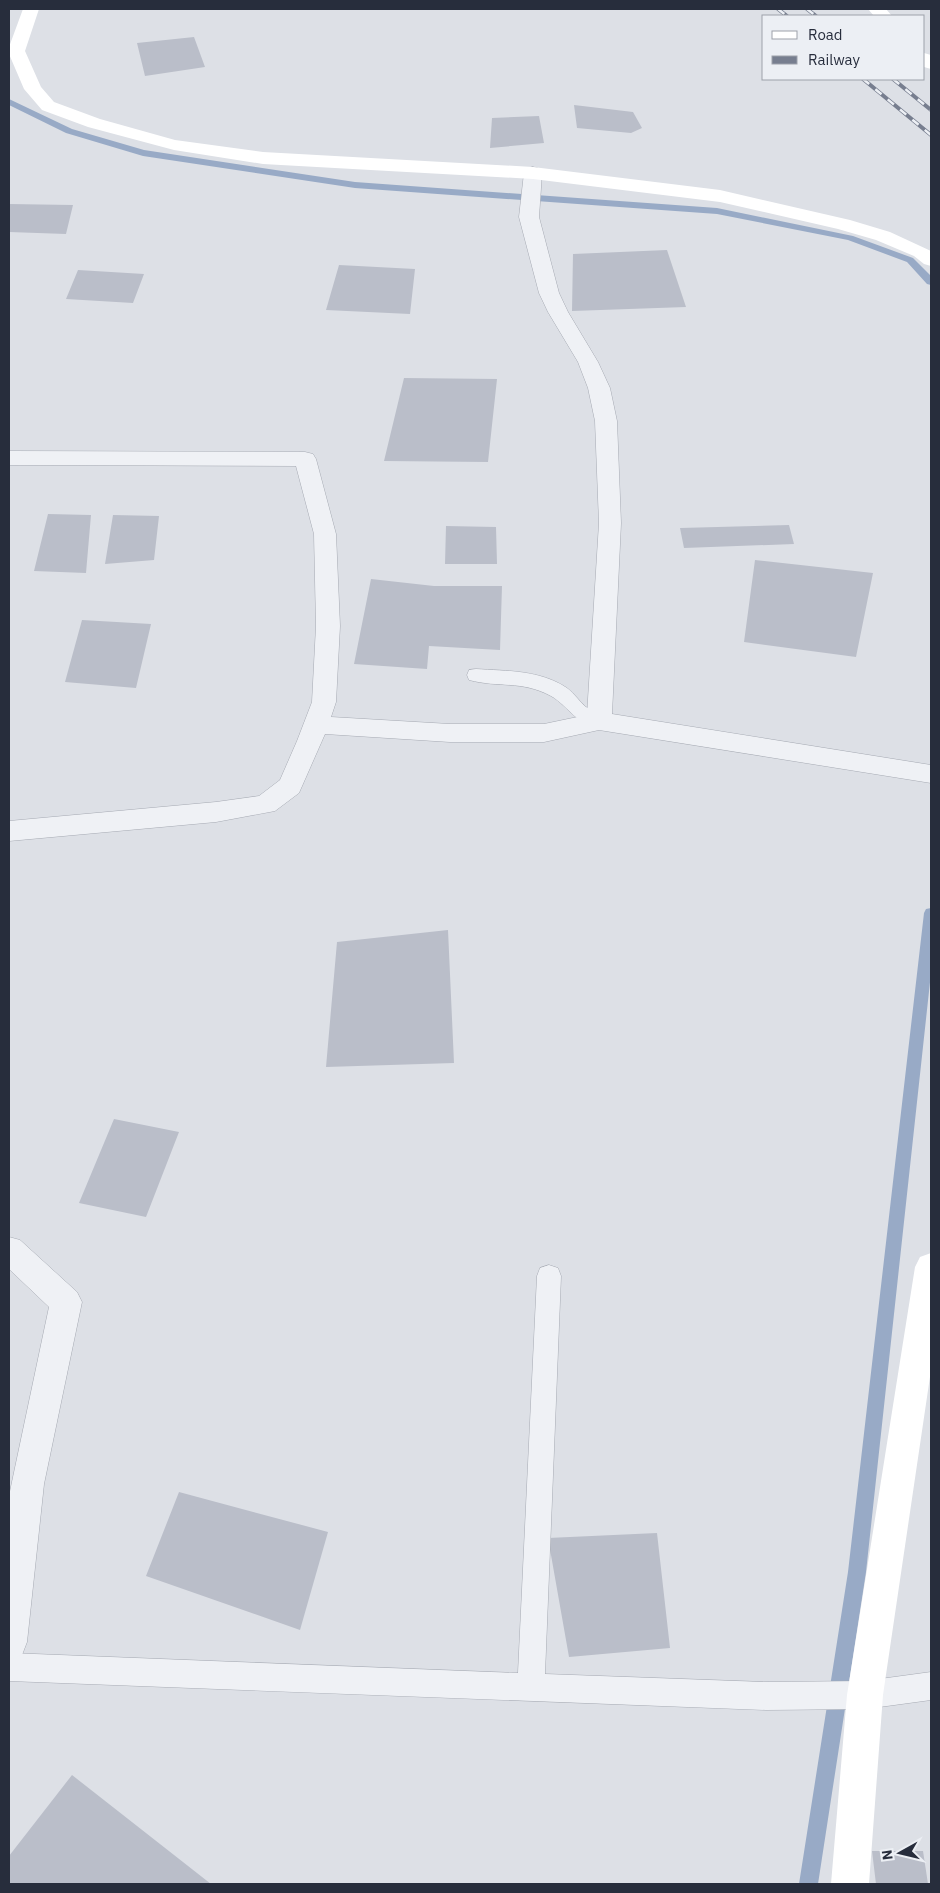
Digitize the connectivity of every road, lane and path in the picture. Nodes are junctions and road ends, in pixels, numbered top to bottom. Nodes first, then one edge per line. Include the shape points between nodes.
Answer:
1 (31, 9) edge
2 (533, 181) junction
3 (931, 260) edge
4 (9, 458) edge
5 (476, 675) dead end
6 (599, 721) junction
7 (316, 726) junction
8 (922, 772) edge
9 (9, 831) edge
10 (9, 1250) edge
11 (931, 1267) edge
12 (549, 1276) dead end
13 (9, 1642) edge
14 (9, 1667) edge
15 (931, 1686) edge
16 (531, 1688) junction
17 (865, 1695) junction
18 (850, 1884) edge

1 - 2 street via 16,51 33,89 48,106 94,123 174,145 264,158
2 - 3 street via 720,196 884,236 921,252
2 - 6 street via 529,217 549,293 588,362 599,388 606,420 610,522
4 - 7 street via 305,460 325,534 328,626 324,702
5 - 6 lane via 542,682 561,693 580,712
6 - 7 street via 544,733 450,733
6 - 8 street
7 - 9 street via 290,786 266,804 216,812
10 - 13 street via 66,1302 27,1484
11 - 17 street
12 - 16 lane
14 - 16 lane
15 - 17 lane
16 - 17 lane via 766,1696
17 - 18 street

